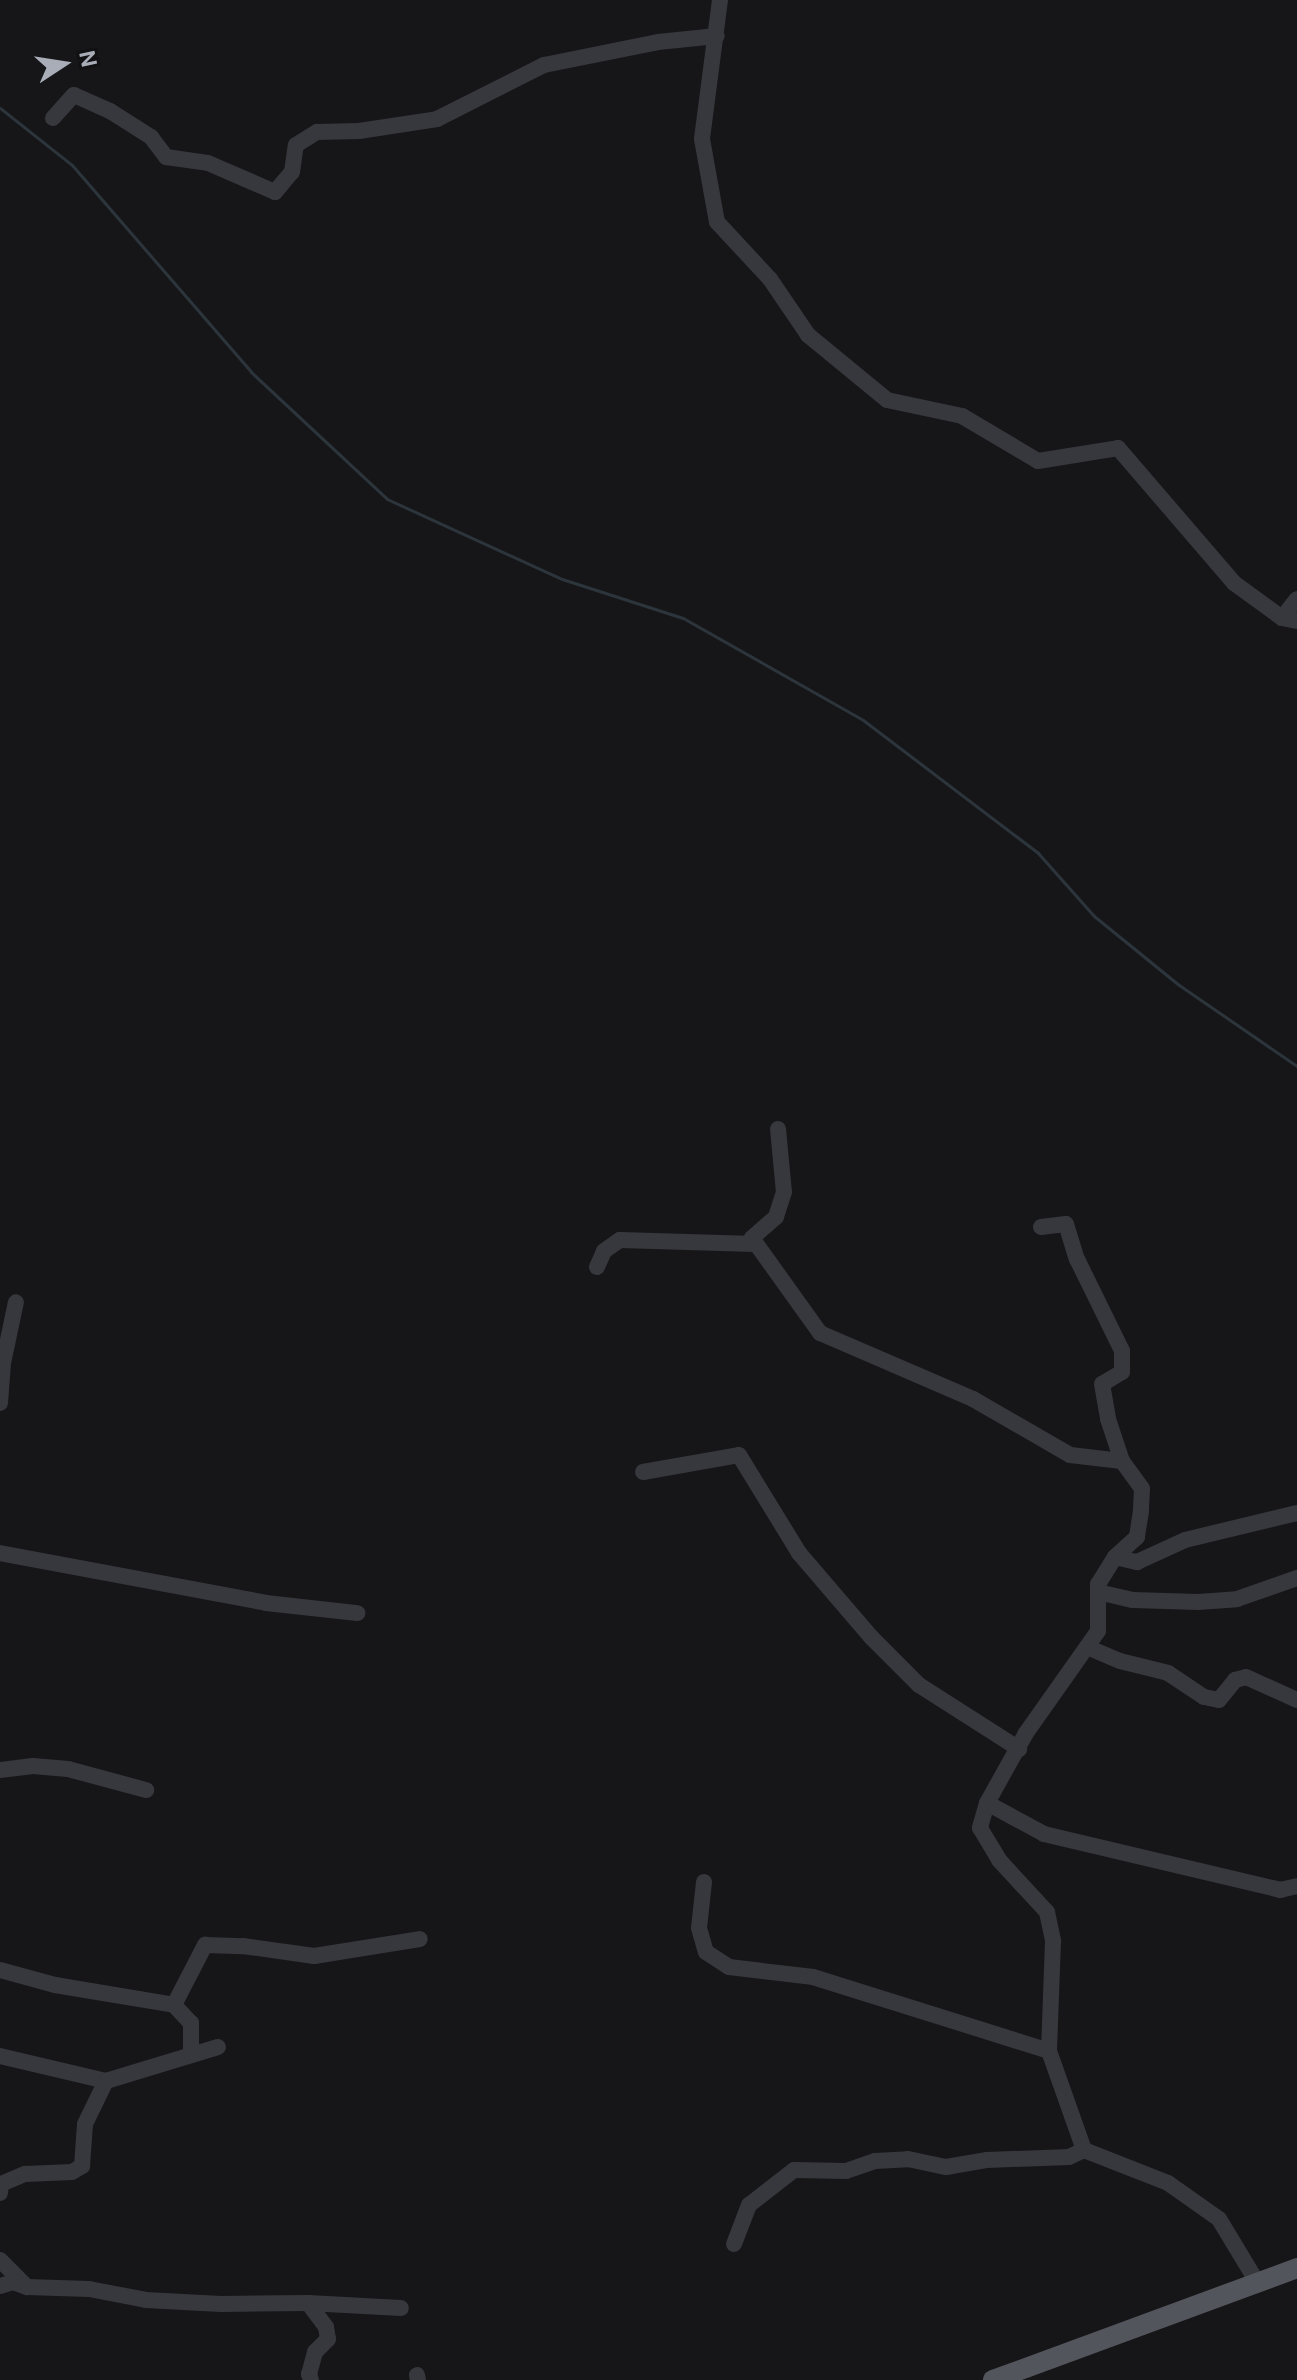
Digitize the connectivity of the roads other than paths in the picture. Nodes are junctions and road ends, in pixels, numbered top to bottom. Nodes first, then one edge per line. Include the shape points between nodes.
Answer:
1 (720, 0) edge
2 (717, 36) junction
3 (53, 118) dead end
4 (1297, 599) edge
5 (1289, 619) edge
6 (778, 1129) dead end
7 (1041, 1227) dead end
8 (755, 1244) junction
9 (597, 1267) dead end
10 (16, 1302) dead end
11 (0, 1403) edge
12 (1122, 1461) junction
13 (643, 1472) dead end
14 (1297, 1513) edge
15 (0, 1553) edge
16 (1115, 1557) junction
17 (1297, 1578) edge
18 (1098, 1592) junction
19 (357, 1613) dead end
20 (1087, 1647) junction
21 (1297, 1700) edge
22 (1019, 1749) junction
23 (0, 1770) edge
24 (146, 1790) dead end
25 (987, 1803) junction
26 (704, 1882) dead end
27 (1297, 1886) edge
28 (420, 1939) dead end
29 (0, 1970) edge
30 (174, 2005) junction
31 (218, 2047) dead end
32 (1049, 2051) junction
33 (191, 2055) junction
34 (0, 2056) edge
35 (106, 2081) junction
36 (1084, 2150) junction
37 (0, 2193) edge
38 (734, 2244) dead end
39 (0, 2260) edge
40 (1297, 2269) edge
41 (1257, 2282) junction
42 (0, 2286) edge
43 (27, 2287) junction
44 (308, 2303) junction
45 (401, 2308) dead end
46 (311, 2380) edge
47 (993, 2380) edge

1 - 2 street
2 - 3 street via 544,65 437,119 317,132 296,145 292,172 275,192 208,163 166,157 151,137 74,95
2 - 5 street via 702,139 717,222 770,279 808,335 887,400 962,416 1038,461 1118,448 1234,583
4 - 5 street
6 - 8 street via 784,1192 776,1217 752,1238
7 - 12 street via 1066,1224 1077,1259 1122,1351 1122,1372 1102,1384
8 - 9 street via 620,1240 604,1251
8 - 12 street via 820,1333 973,1399 1070,1455
10 - 11 street
12 - 16 street via 1142,1489 1141,1511 1137,1537
13 - 22 street via 739,1455 799,1553 871,1637 919,1685
14 - 16 street via 1185,1540 1137,1562
15 - 19 street via 266,1603
16 - 18 street
17 - 18 street via 1237,1599 1198,1602 1133,1600
18 - 20 street via 1098,1631
20 - 21 street via 1168,1673 1204,1697 1219,1700 1235,1680 1246,1677
20 - 22 street
22 - 25 street
23 - 24 street via 68,1769
25 - 27 street via 1044,1834 1280,1890
25 - 32 street via 980,1828 999,1860 1047,1912 1053,1941
26 - 32 street via 699,1928 706,1952 729,1967 813,1977
28 - 30 street via 314,1956 205,1945
29 - 30 street
30 - 33 street via 191,2023
31 - 33 street
32 - 36 street
33 - 35 street
34 - 35 street
35 - 37 street via 85,2124 82,2166 72,2172 25,2174 1,2184
36 - 38 street via 1069,2157 946,2167 908,2159 875,2161 846,2171 794,2170 749,2205
36 - 41 street via 1168,2183 1219,2219
39 - 43 street
40 - 41 main road
41 - 47 main road
42 - 43 street via 13,2282
43 - 44 street via 89,2289 146,2300
44 - 45 street
44 - 46 street via 326,2327 328,2339 315,2352

